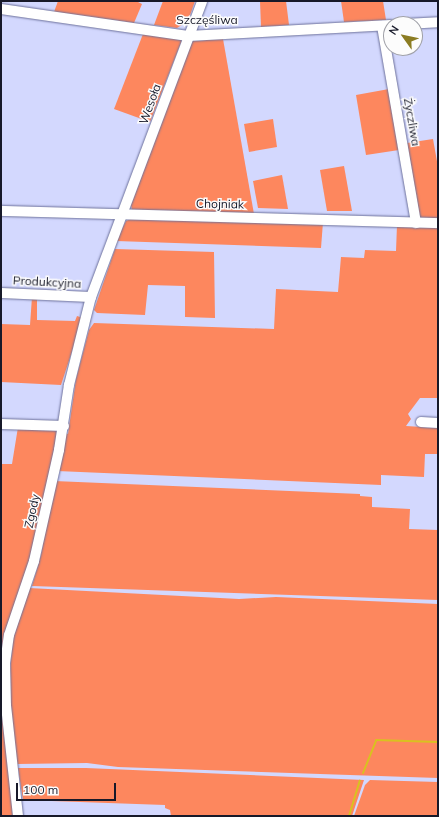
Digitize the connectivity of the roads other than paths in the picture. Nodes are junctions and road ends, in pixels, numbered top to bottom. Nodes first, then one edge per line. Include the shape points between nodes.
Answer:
1 (202, 1) edge
2 (1, 8) edge
3 (438, 22) edge
4 (423, 23) edge
5 (383, 25) edge
6 (188, 36) junction
7 (391, 56) edge
8 (1, 211) edge
9 (122, 215) junction
10 (416, 223) junction
11 (438, 223) edge
12 (1, 292) edge
13 (91, 297) junction
14 (422, 422) dead end
15 (438, 423) edge
16 (1, 424) edge
17 (64, 426) junction
18 (18, 816) edge

1 - 6 street, Wesoła
2 - 6 street, Szczęśliwa
3 - 4 street
5 - 6 street, Szczęśliwa
6 - 9 street, Wesoła
7 - 10 street, Życzliwa
8 - 9 street, Chojniak
9 - 10 street, Chojniak
9 - 13 street, Zgody
10 - 11 street, Chojniak
12 - 13 street, Produkcyjna
13 - 17 street, Zgody via 69,385
14 - 15 street
16 - 17 street
17 - 18 street, Zgody via 34,561 7,647 6,706

